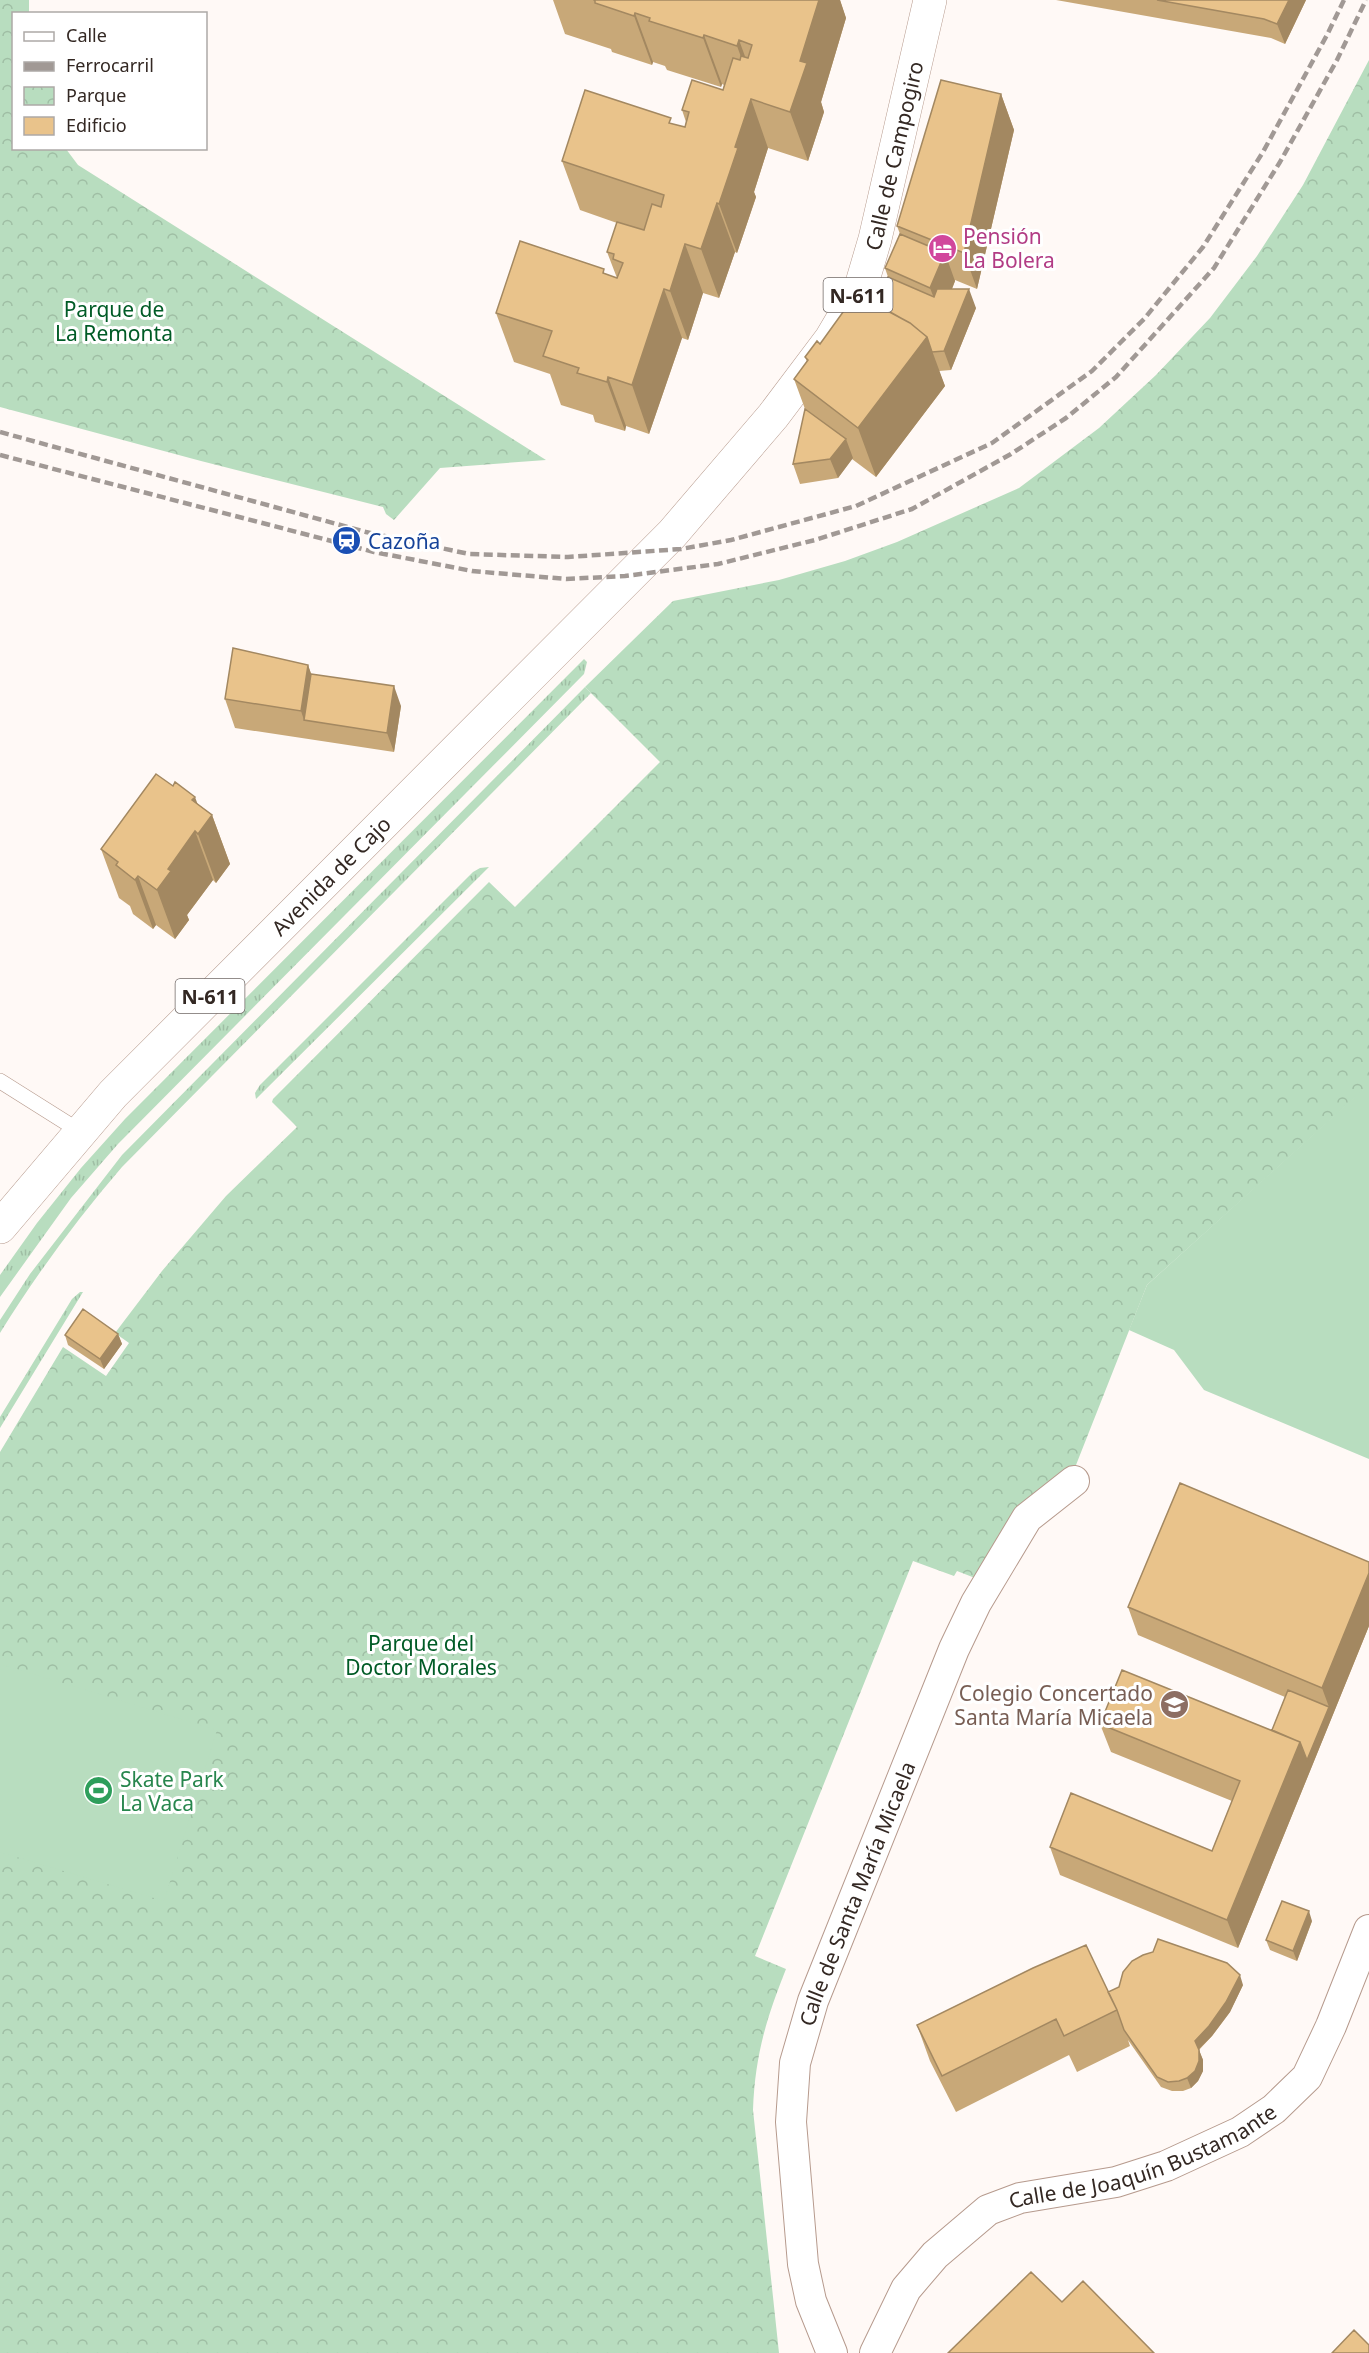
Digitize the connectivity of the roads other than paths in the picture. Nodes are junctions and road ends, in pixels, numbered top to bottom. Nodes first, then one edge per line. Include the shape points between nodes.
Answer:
1 (930, 0) edge
2 (672, 534) joint
3 (0, 1081) edge
4 (81, 1132) junction
5 (0, 1227) edge
6 (1074, 1481) dead end
7 (1369, 1930) edge
8 (832, 2353) edge
9 (875, 2353) edge

1 - 2 highway, Calle de Campogiro / N-611 via 860,290 831,339 773,416
2 - 4 highway, Avenida de Cajo / N-611 via 122,1086
3 - 4 lane
4 - 5 highway, Avenida de Cajo / N-611
6 - 8 street, Calle de Santa María Micaela via 1027,1518 976,1603 813,2001 795,2062 791,2122 803,2264 811,2301
7 - 9 street, Calle de Joaquín Bustamante via 1307,2077 1274,2109 1240,2132 1167,2166 1116,2182 1020,2198 988,2210 935,2255 906,2289

